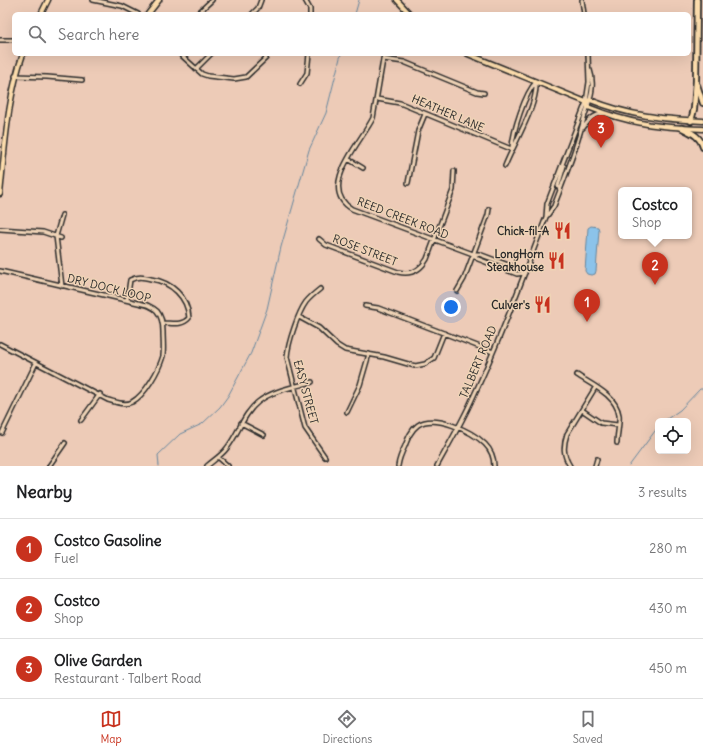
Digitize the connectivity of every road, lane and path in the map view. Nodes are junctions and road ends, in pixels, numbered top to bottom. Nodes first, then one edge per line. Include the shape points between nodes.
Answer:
1 (48, 0) edge
2 (93, 0) edge
3 (159, 0) edge
4 (212, 0) edge
5 (262, 0) edge
6 (305, 0) edge
7 (397, 0) edge
8 (582, 0) edge
9 (698, 0) edge
10 (110, 1) edge
11 (41, 12) edge
12 (134, 12) edge
13 (150, 12) edge
14 (199, 12) edge
15 (254, 12) edge
16 (310, 12) edge
17 (408, 12) edge
18 (584, 12) edge
19 (0, 40) edge
20 (12, 40) edge
21 (22, 56) edge
22 (182, 56) edge
23 (209, 56) edge
24 (309, 56) edge
25 (384, 56) edge
26 (473, 56) edge
27 (588, 56) edge
28 (266, 58) dead end
29 (383, 59) junction
30 (589, 68) junction
31 (196, 69) junction
32 (15, 76) junction
33 (82, 80) dead end
34 (696, 81) junction
35 (536, 82) junction
36 (300, 84) dead end
37 (484, 93) dead end
38 (377, 99) junction
39 (590, 100) junction
40 (586, 102) junction
41 (703, 103) edge
42 (588, 107) junction
43 (425, 114) junction
44 (606, 114) junction
45 (691, 120) junction
46 (703, 121) edge
47 (682, 128) junction
48 (582, 129) junction
49 (703, 129) edge
50 (703, 147) edge
51 (511, 149) junction
52 (567, 152) junction
53 (348, 159) junction
54 (505, 166) dead end
55 (363, 168) dead end
56 (454, 171) dead end
57 (408, 183) dead end
58 (560, 190) junction
59 (0, 194) edge
60 (489, 209) dead end
61 (62, 215) dead end
62 (546, 217) junction
63 (0, 229) edge
64 (56, 236) junction
65 (61, 238) dead end
66 (319, 239) dead end
67 (434, 240) junction
68 (473, 254) junction
69 (0, 271) edge
70 (525, 273) junction
71 (62, 286) junction
72 (320, 289) dead end
73 (457, 291) dead end
74 (127, 300) junction
75 (366, 306) dead end
76 (299, 317) junction
77 (163, 324) junction
78 (444, 333) junction
79 (0, 344) edge
80 (493, 352) junction
81 (368, 354) junction
82 (36, 363) junction
83 (577, 376) dead end
84 (312, 382) dead end
85 (294, 387) junction
86 (596, 388) junction
87 (100, 394) junction
88 (582, 410) junction
89 (346, 412) dead end
90 (82, 420) dead end
91 (241, 423) junction
92 (618, 425) junction
93 (458, 428) junction
94 (2, 433) dead end
95 (264, 435) dead end
96 (65, 443) dead end
97 (617, 443) dead end
98 (325, 457) dead end
99 (218, 458) junction
100 (597, 459) dead end
101 (49, 466) edge
102 (207, 466) edge
103 (228, 466) edge
104 (398, 466) edge
105 (437, 466) edge
106 (494, 466) edge
107 (570, 466) edge
108 (595, 466) edge

1 - 11 main road
2 - 10 street
3 - 13 main road
4 - 14 street
5 - 15 street
6 - 16 street
7 - 17 main road
8 - 18 street
9 - 34 highway
10 - 12 street
19 - 20 street
21 - 32 main road
22 - 31 street
23 - 31 street
24 - 36 street via 307,73
25 - 29 street, REED CREEK ROAD
26 - 35 main road
27 - 30 street
28 - 31 street via 251,73 240,79 208,76
29 - 37 street via 404,62
29 - 38 street, REED CREEK ROAD
30 - 39 street, TALBERT ROAD via 592,84
30 - 40 street, TALBERT ROAD
32 - 33 street
32 - 59 main road via 8,112
34 - 41 highway
34 - 45 highway
35 - 40 main road
35 - 51 street via 530,88
35 - 51 street via 537,90 524,126
38 - 43 street, HEATHER LANE via 397,102
38 - 53 street, REED CREEK ROAD via 372,121
39 - 40 main road
39 - 42 street, TALBERT ROAD
39 - 45 main road via 637,115
40 - 42 main road
40 - 52 street, TALBERT ROAD
42 - 44 main road
42 - 48 street, TALBERT ROAD
43 - 51 street, HEATHER LANE
43 - 57 street via 418,131
44 - 47 main road via 641,124
44 - 48 street via 594,116
45 - 46 main road
47 - 49 main road
47 - 50 highway via 697,137
48 - 58 street, TALBERT ROAD
51 - 54 street
52 - 58 street via 558,184
52 - 62 street, TALBERT ROAD via 547,204
53 - 55 street
53 - 67 street, REED CREEK ROAD via 338,187 338,194 346,205
56 - 67 street, ROSE STREET via 453,190
58 - 62 street, TALBERT ROAD via 554,206
60 - 68 street
61 - 64 street
62 - 70 street, TALBERT ROAD
63 - 64 street via 36,231
64 - 65 street
64 - 71 street
66 - 67 street, ROSE STREET via 326,245 405,274 418,270 423,265
67 - 68 street, REED CREEK ROAD
68 - 70 street, REED CREEK ROAD via 478,259 517,274
68 - 73 street
69 - 71 street, DRY DOCK LOOP
70 - 80 street, TALBERT ROAD
71 - 74 street, DRY DOCK LOOP
72 - 76 street, EASY STREET via 306,301
74 - 77 street, DRY DOCK LOOP via 154,308
74 - 77 street via 130,280 136,277 155,279 173,288 186,303 189,318 180,324
75 - 78 street via 378,308
76 - 81 street via 319,328 340,347
76 - 85 street, EASY STREET via 287,357
77 - 87 street, DRY DOCK LOOP via 162,357 152,380 139,397 131,403 120,404
78 - 80 street
78 - 81 street via 434,358 422,366
79 - 82 street, DRY DOCK LOOP
80 - 93 street, TALBERT ROAD
81 - 89 street via 360,384
82 - 87 street, DRY DOCK LOOP
82 - 94 street
83 - 86 street
84 - 85 street
85 - 91 street via 258,402
85 - 98 street, EASY STREET via 305,428
86 - 88 street
86 - 92 street via 614,401
87 - 90 street
88 - 92 street via 602,423
88 - 107 street via 565,441 564,452
91 - 95 street
91 - 99 street
92 - 97 street
93 - 104 street via 436,421 418,425 408,437
93 - 105 street, TALBERT ROAD
93 - 106 street via 473,434 486,444
96 - 101 street
99 - 102 street
99 - 103 street
100 - 108 street

